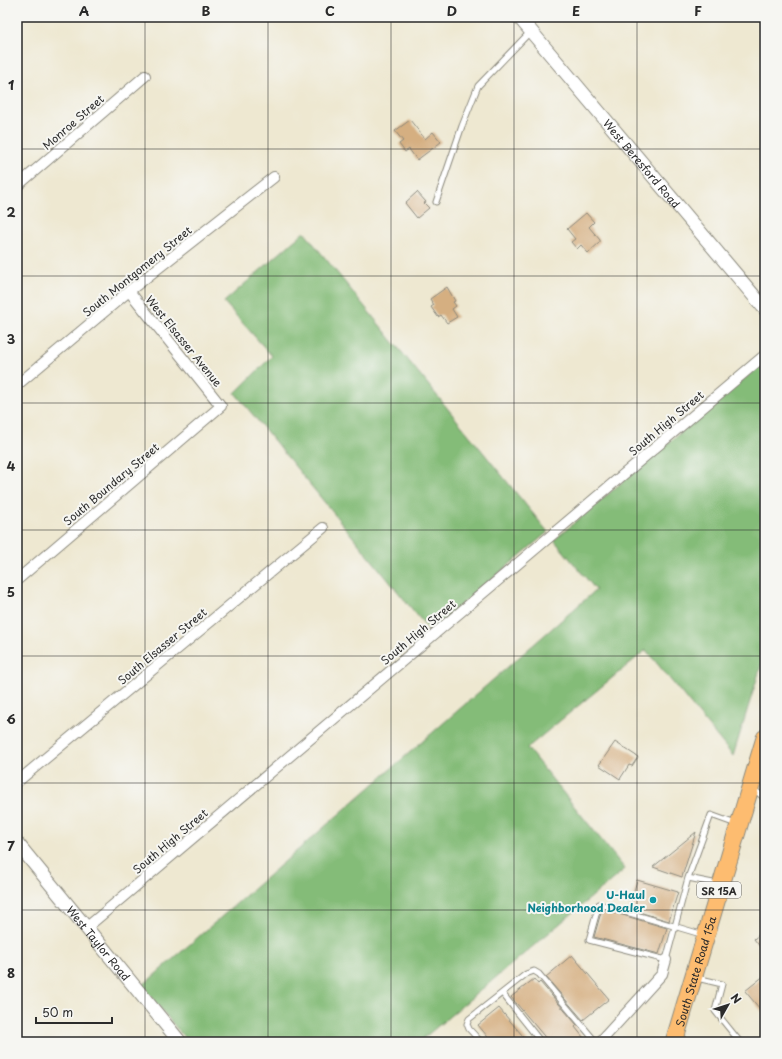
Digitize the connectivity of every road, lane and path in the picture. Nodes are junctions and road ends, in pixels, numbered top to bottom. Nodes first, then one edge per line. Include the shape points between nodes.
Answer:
1 (519, 17) edge
2 (531, 31) junction
3 (145, 76) dead end
4 (274, 177) dead end
5 (17, 186) edge
6 (436, 202) dead end
7 (129, 291) junction
8 (765, 308) edge
9 (765, 355) edge
10 (17, 385) edge
11 (221, 406) joint
12 (322, 528) dead end
13 (17, 580) edge
14 (765, 738) edge
15 (17, 782) edge
16 (750, 786) junction
17 (765, 799) edge
18 (739, 825) junction
19 (17, 843) edge
20 (688, 878) junction
21 (721, 885) junction
22 (86, 928) junction
23 (675, 928) junction
24 (706, 936) junction
25 (666, 960) junction
26 (693, 977) junction
27 (502, 994) junction
28 (180, 1042) edge
29 (481, 1042) edge
30 (541, 1042) edge
31 (596, 1042) edge
32 (600, 1042) edge
33 (674, 1042) edge
34 (740, 1042) edge

1 - 2 street, West Beresford Road
2 - 6 lane via 478,86
2 - 8 street, West Beresford Road
3 - 5 street, Monroe Street
4 - 7 street, South Montgomery Street
7 - 10 street, South Montgomery Street
7 - 11 street, West Elsasser Avenue
9 - 22 street, South High Street
11 - 13 street, South Boundary Street
12 - 15 street, South Elsasser Street
14 - 16 highway, South State Road 15a / SR 15A
16 - 17 lane
16 - 18 highway, South State Road 15a / SR 15A
18 - 20 lane via 710,815
18 - 21 highway, South State Road 15a / SR 15A
19 - 22 street, West Taylor Road
20 - 21 lane
20 - 23 lane
21 - 24 highway, South State Road 15a / SR 15A
22 - 28 street, West Taylor Road
23 - 24 lane
23 - 25 lane
23 - 25 lane via 599,904 589,940
24 - 26 highway, South State Road 15a / SR 15A
25 - 32 street via 662,974
26 - 33 highway, South State Road 15a / SR 15A
26 - 34 lane via 722,984 715,1011
27 - 29 lane via 469,1019 467,1024
27 - 30 lane
27 - 31 lane via 526,974 534,971

